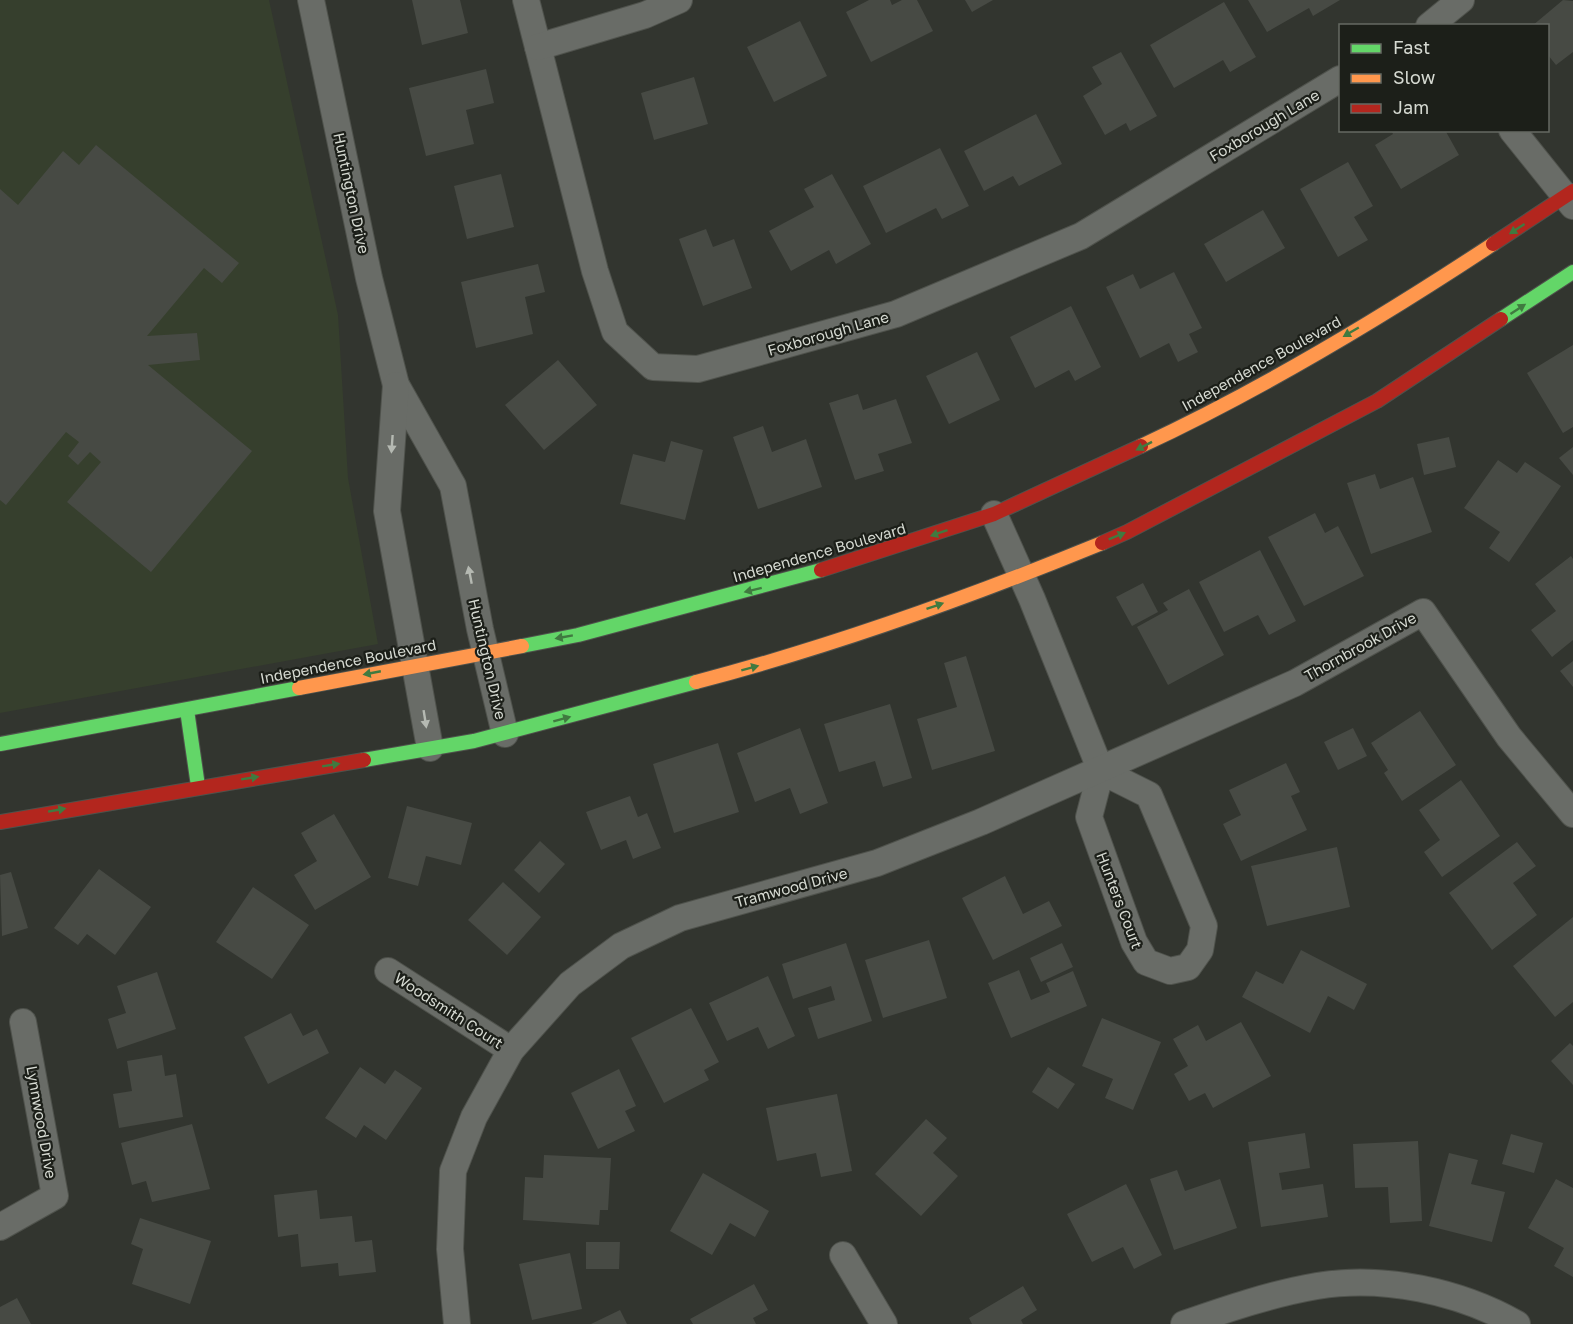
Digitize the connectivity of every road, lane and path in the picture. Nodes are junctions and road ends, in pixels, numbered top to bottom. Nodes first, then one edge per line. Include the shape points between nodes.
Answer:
1 (311, 0) edge
2 (526, 0) edge
3 (679, 0) edge
4 (1461, 0) edge
5 (1431, 24) edge
6 (538, 47) junction
7 (1339, 80) edge
8 (1514, 132) edge
9 (1571, 198) edge
10 (1573, 272) edge
11 (396, 385) junction
12 (994, 514) junction
13 (1021, 576) junction
14 (486, 652) junction
15 (416, 664) junction
16 (187, 710) junction
17 (505, 734) junction
18 (0, 744) edge
19 (430, 748) junction
20 (1101, 771) junction
21 (198, 786) junction
22 (1573, 814) edge
23 (0, 822) edge
24 (388, 971) dead end
25 (23, 1022) dead end
26 (511, 1050) junction
27 (0, 1227) edge
28 (843, 1255) dead end
29 (457, 1324) edge
30 (884, 1324) edge
31 (1184, 1324) edge
32 (1517, 1324) edge

1 - 11 street, Huntington Drive via 369,278
2 - 6 street, Foxborough Lane
3 - 6 street via 645,15
4 - 5 street
6 - 7 street, Foxborough Lane via 595,271 615,332 653,367 698,369 896,314 1081,236
8 - 9 street
9 -> 12 main road, Independence Boulevard via 1414,296 1196,420
13 -> 10 main road via 1127,532 1377,401
14 -> 11 street, Huntington Drive via 453,486
11 -> 15 street, Huntington Drive via 387,511
12 - 13 street
12 -> 14 main road, Independence Boulevard via 782,582 578,635
17 -> 13 main road via 785,659
13 - 20 street
14 - 15 main road, Independence Boulevard
14 - 17 street, Huntington Drive
15 -> 16 main road, Independence Boulevard
15 -> 19 street, Huntington Drive
16 - 18 main road, Independence Boulevard
16 - 21 main road
17 - 19 main road
21 -> 19 main road
20 - 20 street, Hunters Court via 1149,795 1204,926 1200,950 1188,967 1170,970 1146,962 1134,942 1089,817
20 - 22 street, Thornbrook Drive via 1295,682 1423,612 1509,737
20 - 26 street, Tramwood Drive via 878,863 680,918 621,946 570,984
23 -> 21 main road
24 - 26 street, Woodsmith Court
25 - 27 street, Lynnwood Drive via 55,1196
26 - 29 street, Tramwood Drive via 474,1117 453,1171 450,1249
28 - 30 street
31 - 32 street via 1238,1305 1318,1286 1373,1284 1438,1292 1498,1313

